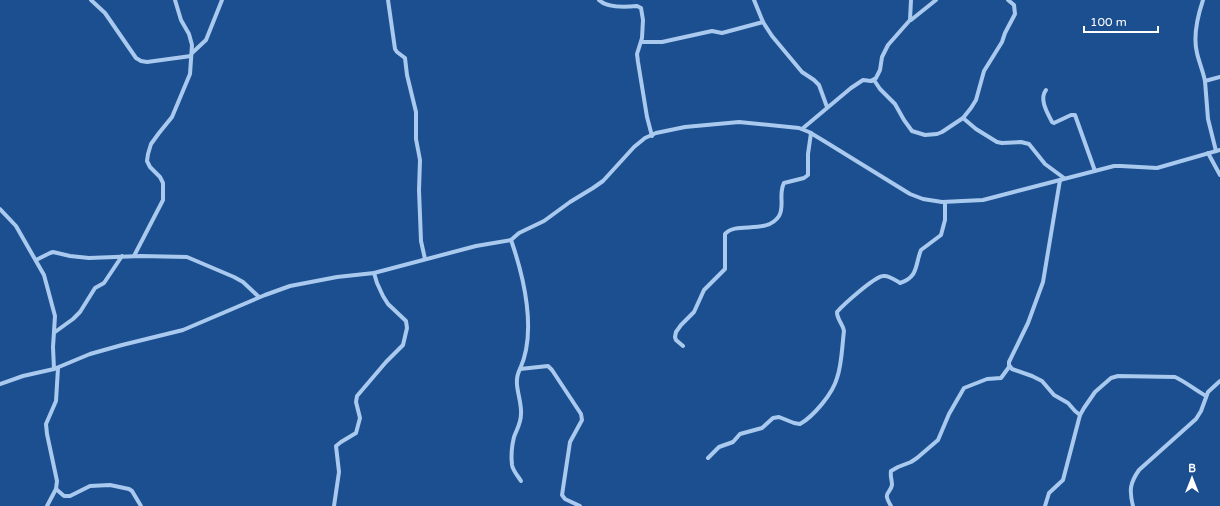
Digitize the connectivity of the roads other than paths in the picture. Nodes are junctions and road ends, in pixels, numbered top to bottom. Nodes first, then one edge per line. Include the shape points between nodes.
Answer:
1 (91, 0) edge
2 (175, 0) edge
3 (222, 0) edge
4 (388, 0) edge
5 (599, 0) edge
6 (754, 0) edge
7 (911, 0) edge
8 (936, 0) edge
9 (1008, 0) edge
10 (1203, 0) edge
11 (910, 20) junction
12 (763, 22) junction
13 (642, 42) junction
14 (192, 55) junction
15 (1220, 77) edge
16 (1205, 80) junction
17 (871, 81) junction
18 (1046, 90) dead end
19 (827, 107) junction
20 (963, 118) junction
21 (802, 129) junction
22 (811, 133) junction
23 (652, 136) junction
24 (1218, 150) edge
25 (1208, 153) junction
26 (1095, 171) junction
27 (1220, 175) edge
28 (1062, 179) junction
29 (945, 202) junction
30 (0, 209) edge
31 (511, 240) junction
32 (122, 256) junction
33 (134, 256) junction
34 (36, 260) junction
35 (425, 260) junction
36 (374, 273) junction
37 (259, 297) junction
38 (54, 332) junction
39 (683, 346) dead end
40 (1009, 367) junction
41 (56, 368) junction
42 (520, 368) junction
43 (1220, 381) edge
44 (0, 384) edge
45 (1206, 396) junction
46 (1080, 416) junction
47 (708, 458) dead end
48 (521, 481) dead end
49 (56, 489) junction
50 (46, 506) edge
51 (141, 506) edge
52 (334, 506) edge
53 (580, 506) edge
54 (891, 506) edge
55 (1045, 506) edge
56 (1133, 506) edge

1 - 14 street via 105,13 136,58 141,61
2 - 14 street via 181,20 189,34
3 - 14 street via 206,40
4 - 35 street via 395,49 405,58 416,112 416,139 420,160 421,234
5 - 13 street via 610,5 641,8
6 - 12 street
7 - 11 street
8 - 11 street
9 - 20 street via 1014,5 1015,14 984,71 976,100
10 - 16 street via 1197,19 1195,44
11 - 17 street via 888,45 882,57 879,74
12 - 13 street via 722,33 712,31 662,42
12 - 19 street via 798,68 819,85
13 - 23 street via 637,54
14 - 33 street via 190,74 177,107 151,144 148,154 147,161 150,167 163,183 163,200
15 - 16 street
16 - 24 street via 1208,118
17 - 19 street via 863,80 856,84
17 - 20 street via 874,80 895,104 912,131 925,135 937,134
18 - 26 street via 1043,100 1052,122 1075,115
19 - 21 street
20 - 28 street via 997,142 1029,144 1045,164
21 - 22 street
21 - 23 street via 739,122 685,127
22 - 29 street via 910,194
22 - 39 street via 808,175 783,185 782,210 777,219 769,225 730,230 725,234 725,269 704,290 694,312 676,332 676,340
23 - 31 street via 634,147 604,181
24 - 25 street
25 - 26 street via 1157,168 1121,166
25 - 27 street
26 - 28 street
28 - 29 street via 983,200
28 - 40 street via 1042,282
29 - 47 street via 945,220 941,235 921,250 916,270 908,279 900,283 888,276 876,279 837,312 837,318 844,331 838,376 828,396 811,417 800,424 779,416 773,418 762,428 740,434 733,442 718,447
30 - 34 street via 16,226
31 - 35 street via 476,246
31 - 42 street via 527,302 528,334
32 - 33 street
32 - 34 street via 89,258 53,252
32 - 38 street via 104,283 95,288 80,312
33 - 37 street via 191,258 243,282
34 - 38 street via 44,274 52,303 55,316
35 - 36 street
36 - 37 street via 298,284
36 - 52 street via 383,296 406,321 407,328 403,345 357,396 360,418 356,433 336,446 339,472
37 - 41 street via 183,330 116,346
38 - 41 street
40 - 46 street via 1042,381 1054,396 1068,403
40 - 54 street via 1001,378 987,379 964,388 938,440 913,461 891,471 892,486 887,492
41 - 44 street
41 - 49 street via 56,401 46,424 57,478
42 - 48 street via 517,374 517,393 521,415 514,439 512,464
42 - 53 street via 548,366 581,414 582,420 570,442 562,494 565,499
43 - 45 street
45 - 46 street via 1175,377 1118,376 1095,392
45 - 56 street via 1196,419 1134,476 1130,489
46 - 55 street via 1064,480 1049,494
49 - 50 street
49 - 51 street via 64,496 70,496 90,486 110,485 132,491

